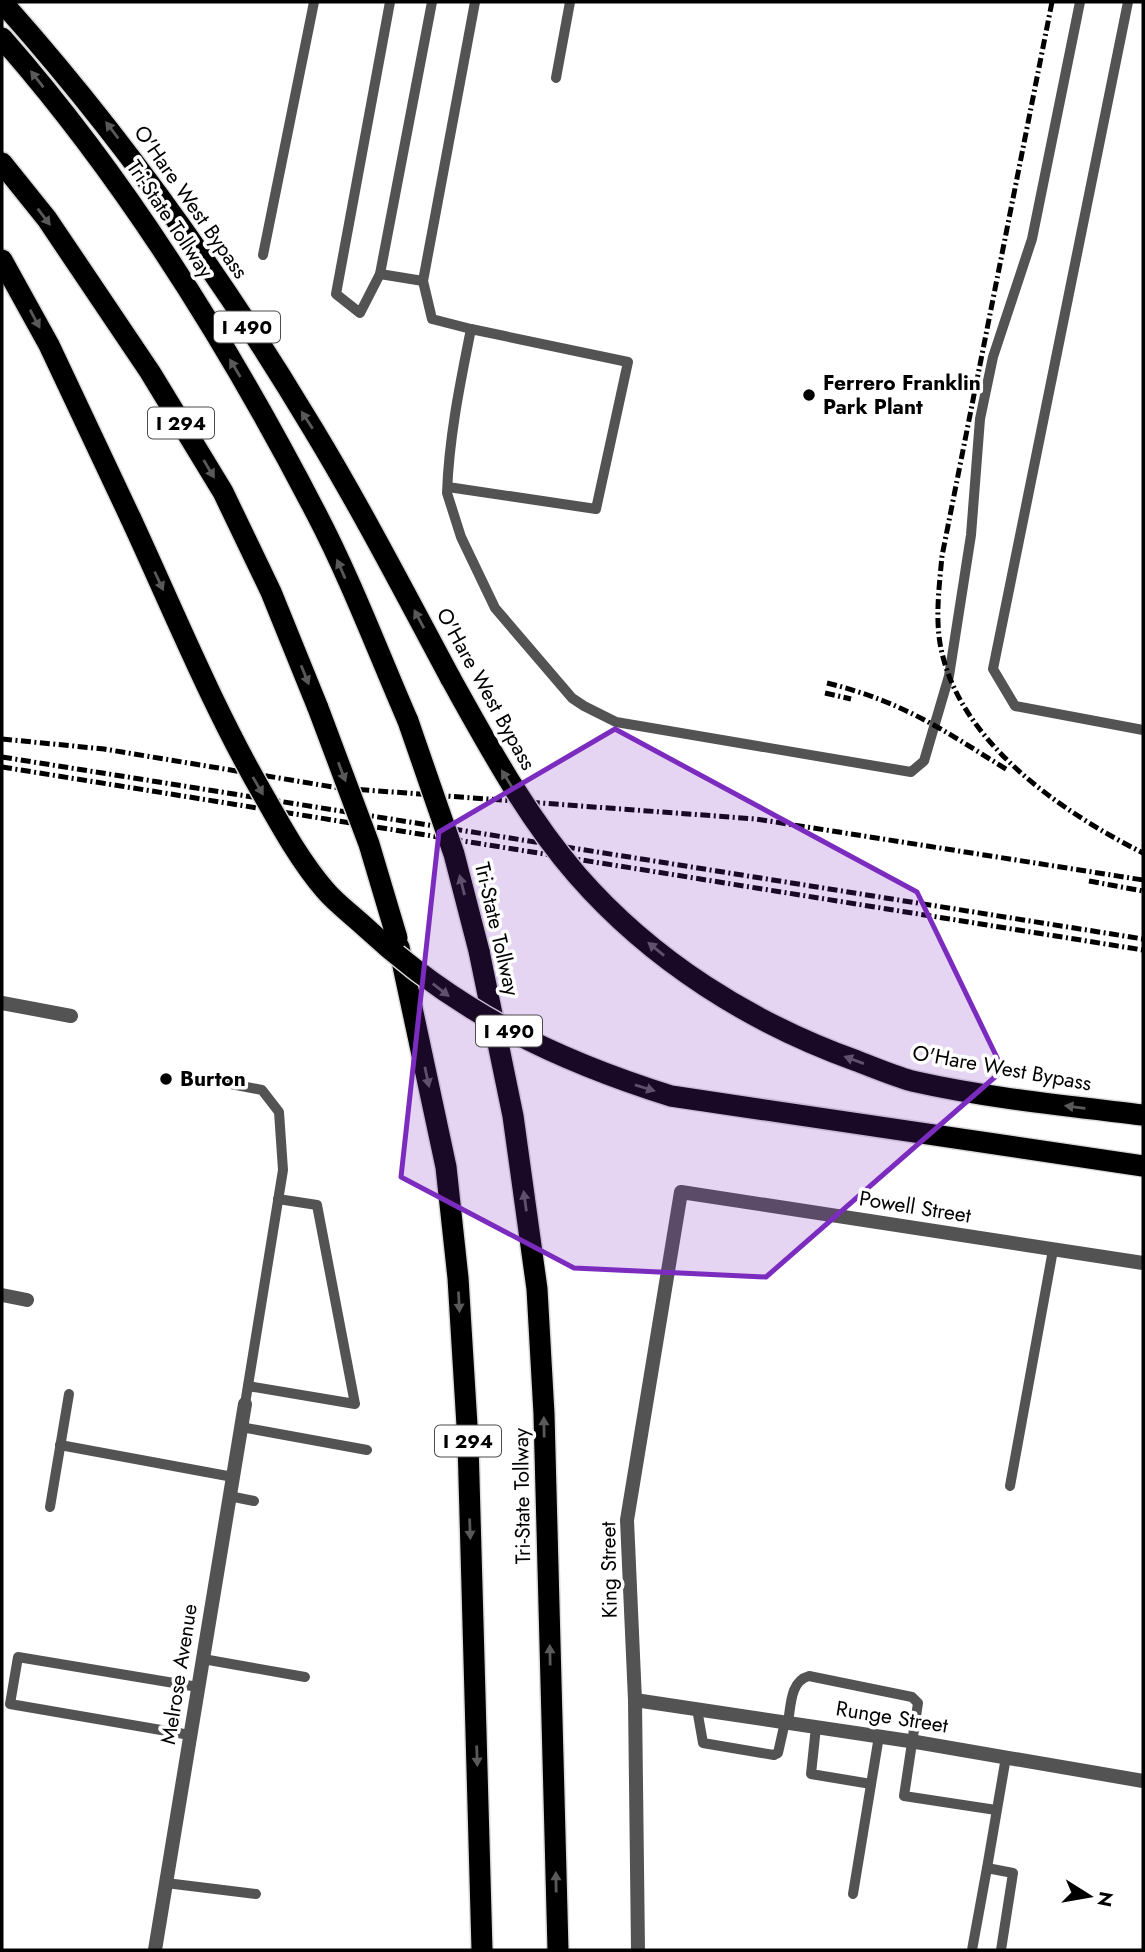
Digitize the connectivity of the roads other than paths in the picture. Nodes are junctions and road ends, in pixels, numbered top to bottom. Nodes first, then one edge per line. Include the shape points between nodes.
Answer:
1 (2, 2) edge
2 (314, 2) edge
3 (390, 2) edge
4 (432, 2) edge
5 (475, 2) edge
6 (570, 2) edge
7 (1080, 2) edge
8 (1128, 2) edge
9 (2, 38) edge
10 (556, 78) dead end
11 (2, 163) edge
12 (263, 255) dead end
13 (2, 260) edge
14 (380, 274) junction
15 (423, 281) junction
16 (471, 329) junction
17 (447, 487) junction
18 (1143, 730) edge
19 (2, 1003) edge
20 (71, 1016) dead end
21 (231, 1084) dead end
22 (1143, 1115) edge
23 (1143, 1166) edge
24 (681, 1192) joint
25 (278, 1199) junction
26 (1053, 1250) junction
27 (1143, 1263) edge
28 (2, 1295) edge
29 (27, 1300) dead end
30 (248, 1386) junction
31 (69, 1394) dead end
32 (245, 1404) joint
33 (241, 1427) junction
34 (60, 1445) junction
35 (367, 1450) dead end
36 (233, 1476) junction
37 (1010, 1486) dead end
38 (229, 1496) junction
39 (254, 1501) dead end
40 (50, 1507) dead end
41 (203, 1659) junction
42 (305, 1676) dead end
43 (198, 1687) junction
44 (635, 1700) junction
45 (697, 1709) junction
46 (786, 1722) junction
47 (816, 1727) junction
48 (190, 1735) junction
49 (879, 1736) junction
50 (912, 1741) junction
51 (1006, 1757) junction
52 (1143, 1780) edge
53 (871, 1784) junction
54 (996, 1810) junction
55 (986, 1868) junction
56 (166, 1883) junction
57 (256, 1894) dead end
58 (853, 1894) dead end
59 (155, 1950) edge
60 (482, 1950) edge
61 (558, 1950) edge
62 (638, 1950) edge
63 (972, 1950) edge
64 (1000, 1950) edge

22 -> 1 highway, O'Hare West Bypass / I 490, bridge via 911,1080 787,1033 690,977 634,931 577,875 508,783 313,428 173,214 108,125
2 - 12 lane
3 - 14 lane via 336,294 360,313
4 - 14 lane
5 - 15 lane
6 - 10 lane
7 - 17 lane via 1032,239 993,357 982,407 971,535 953,652 937,724 919,766 911,772 616,722 584,706 572,698 495,608 461,537
8 - 18 lane via 993,669 1015,706
61 -> 9 highway, Tri-State Tollway, bridge via 537,1289 513,1115 454,854 408,721 317,515 252,396 189,291 103,164
11 -> 60 highway, I 294, bridge via 47,219 150,372 223,492 271,592 318,708 369,844 397,938 446,1167 458,1278 468,1442
13 -> 23 highway, I 490, bridge via 48,345 232,741 325,890 387,948 450,997 526,1040 587,1068 671,1096
14 - 15 lane
15 - 16 lane via 432,319
16 - 17 lane via 452,426
16 - 17 lane via 628,362 596,509
19 - 20 street
21 - 25 lane via 262,1090 279,1112 283,1170
24 - 26 street, Powell Street
24 - 44 street, King Street via 627,1520
25 - 30 lane
25 - 30 lane via 317,1205 355,1404
26 - 27 street, Powell Street
26 - 37 lane
28 - 29 street
30 - 32 lane
31 - 34 lane
32 - 33 street, Melrose Avenue
33 - 35 lane
33 - 36 street, Melrose Avenue
34 - 36 lane
34 - 40 lane
36 - 38 street, Melrose Avenue
38 - 39 lane
38 - 41 street, Melrose Avenue
41 - 42 lane
41 - 43 street, Melrose Avenue
43 - 48 street, Melrose Avenue
43 - 48 lane via 18,1657 10,1704
44 - 45 street, Runge Street
44 - 62 street, King Street
45 - 46 street, Runge Street
45 - 46 lane via 703,1742 774,1755
46 - 47 street, Runge Street
46 - 50 lane via 795,1684 809,1676 916,1700
47 - 49 street, Runge Street
47 - 53 lane via 811,1774
48 - 56 street, Melrose Avenue
49 - 50 street, Runge Street
49 - 53 lane
50 - 51 street, Runge Street
50 - 54 lane via 904,1796
51 - 52 street, Runge Street
51 - 54 lane
53 - 58 lane
54 - 55 lane
55 - 63 lane
55 - 64 lane via 1013,1873
56 - 57 lane
56 - 59 street, Melrose Avenue

